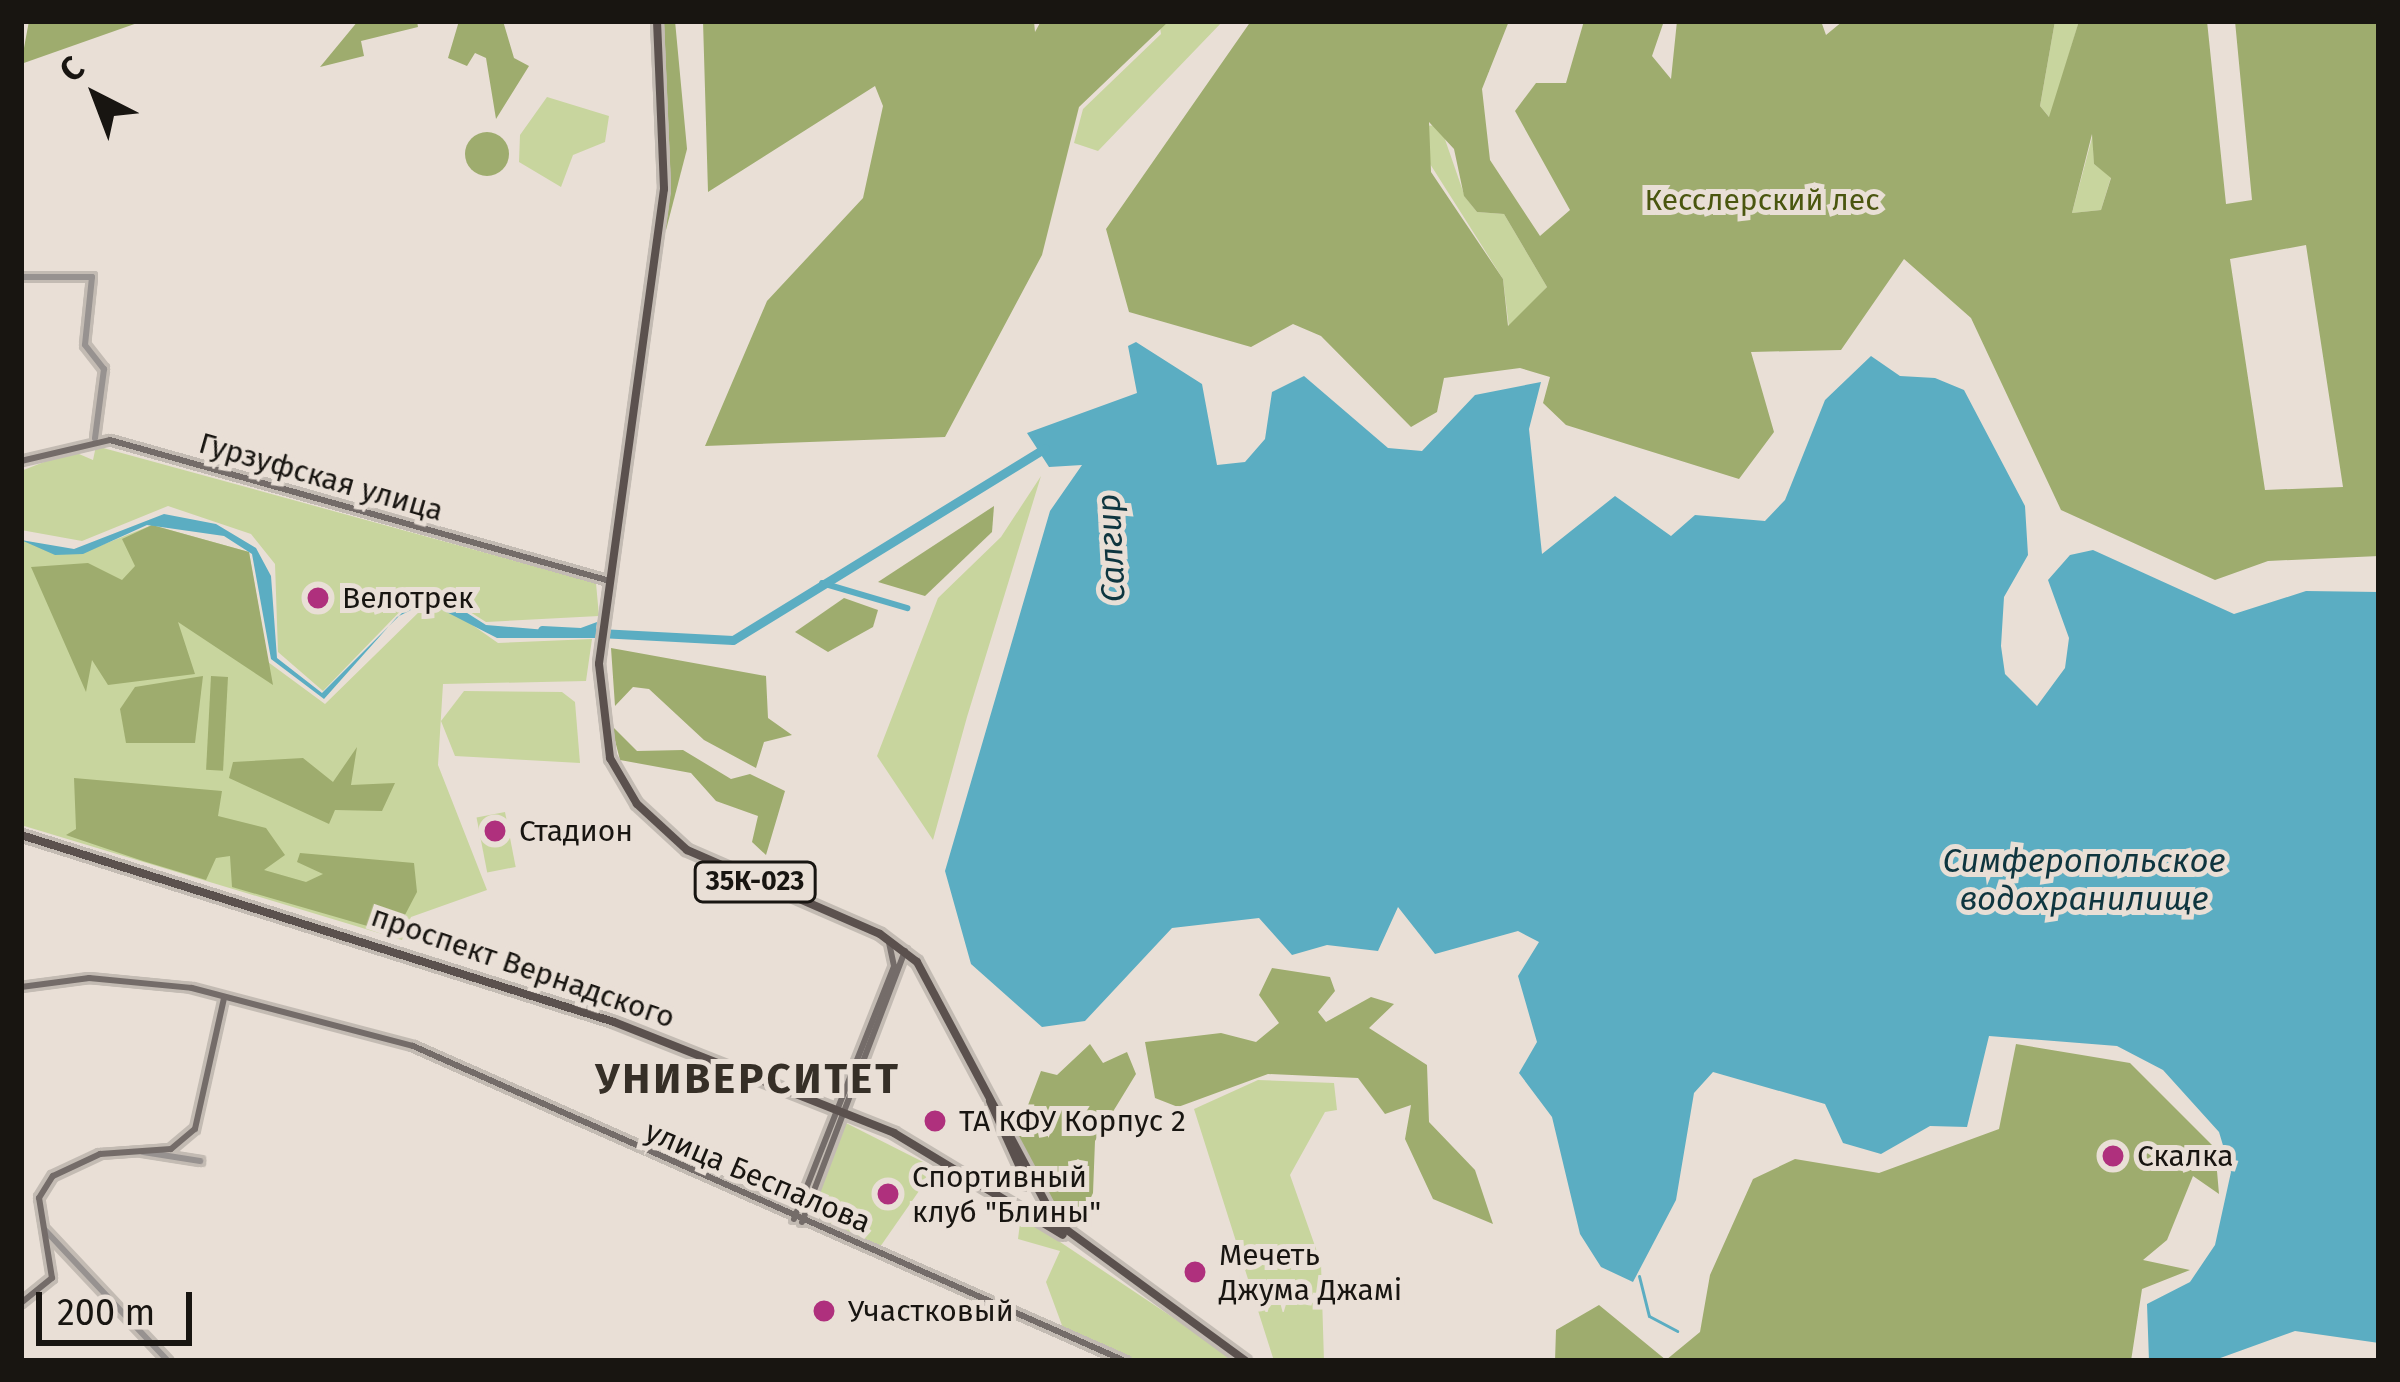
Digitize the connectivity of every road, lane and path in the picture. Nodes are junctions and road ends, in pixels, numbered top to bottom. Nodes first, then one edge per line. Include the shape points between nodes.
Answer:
1 (657, 21) edge
2 (21, 277) edge
3 (95, 438) junction
4 (21, 461) edge
5 (610, 581) junction
6 (21, 835) edge
7 (887, 938) junction
8 (905, 952) junction
9 (21, 987) edge
10 (224, 998) junction
11 (841, 1112) junction
12 (140, 1151) junction
13 (200, 1161) dead end
14 (798, 1221) junction
15 (45, 1230) junction
16 (1051, 1230) junction
17 (1082, 1247) junction
18 (1118, 1274) junction
19 (21, 1303) edge
20 (167, 1361) edge
21 (1125, 1361) edge
22 (1246, 1361) edge

1 - 5 main road, 35К-023 via 664,190
2 - 3 street via 86,269 92,277 85,345 104,369
3 - 4 main road
3 - 5 main road, Гурзуфская улица
5 - 7 main road, 35К-023 via 600,725 637,804 687,850
6 - 11 main road, проспект Вернадского via 498,979
7 - 8 main road, 35К-023
7 - 11 main road via 894,965
8 - 11 main road
8 - 16 main road, 35К-023 via 944,1003
8 - 17 main road via 952,1010 1043,1204
9 - 10 main road, улица Беспалова via 89,978
10 - 12 main road via 196,1129 181,1145
10 - 14 main road, улица Беспалова via 412,1046
11 - 14 main road
11 - 16 main road, проспект Вернадского
12 - 13 street
12 - 15 main road via 84,1158 52,1176 39,1198
14 - 21 main road, улица Беспалова
15 - 19 main road via 52,1278
15 - 20 street
16 - 17 main road, проспект Вернадского
16 - 18 main road
17 - 18 main road
18 - 22 main road

